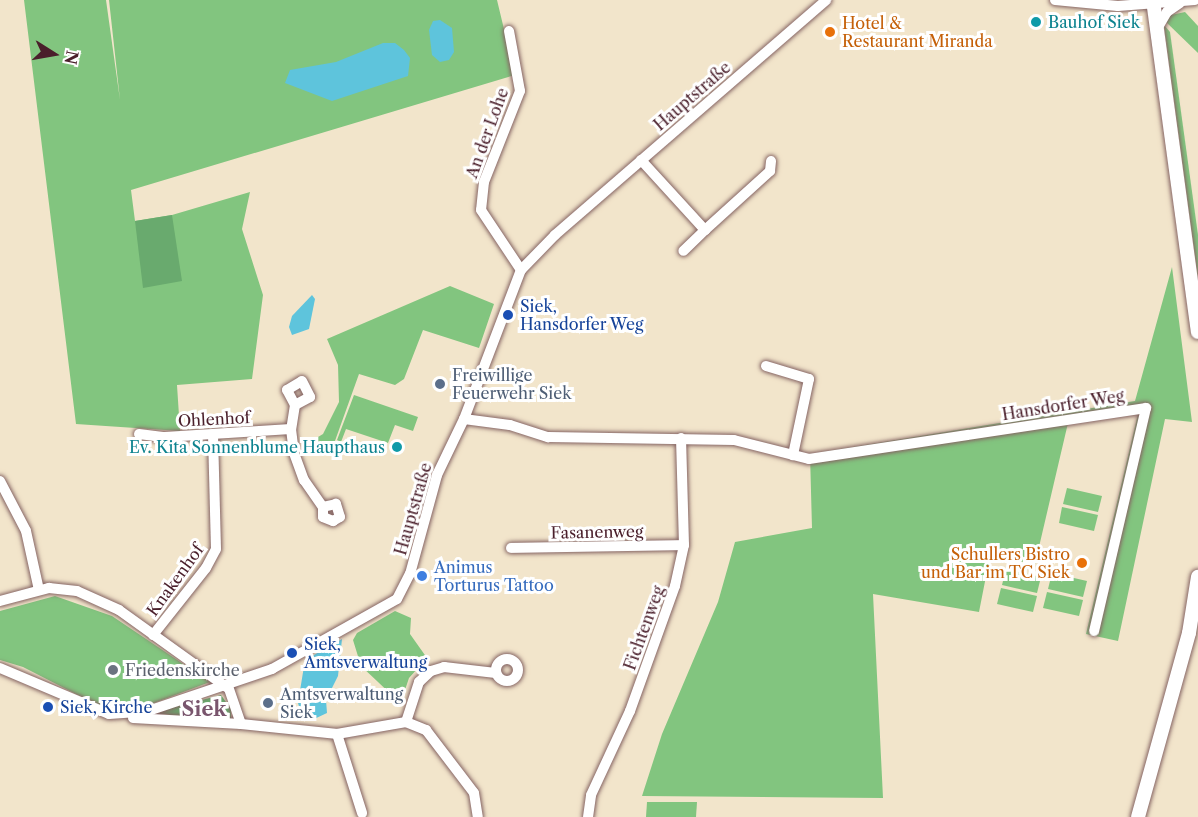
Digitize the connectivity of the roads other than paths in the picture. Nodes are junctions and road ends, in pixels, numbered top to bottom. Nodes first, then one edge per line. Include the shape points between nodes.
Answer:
1 (826, 0) edge
2 (1055, 0) edge
3 (1195, 0) edge
4 (1183, 1) edge
5 (1153, 2) edge
6 (1157, 30) junction
7 (509, 31) dead end
8 (641, 160) junction
9 (771, 161) dead end
10 (705, 230) junction
11 (683, 251) dead end
12 (520, 270) junction
13 (1196, 302) edge
14 (1198, 332) edge
15 (766, 366) dead end
16 (295, 405) dead end
17 (464, 419) junction
18 (291, 429) junction
19 (139, 434) dead end
20 (213, 435) junction
21 (681, 438) junction
22 (793, 455) junction
23 (0, 481) edge
24 (323, 507) dead end
25 (684, 545) junction
26 (511, 548) dead end
27 (1198, 577) edge
28 (39, 590) junction
29 (0, 600) edge
30 (1094, 631) dead end
31 (1193, 634) edge
32 (153, 635) junction
33 (2, 672) edge
34 (496, 673) dead end
35 (227, 686) junction
36 (127, 717) dead end
37 (406, 722) junction
38 (241, 724) junction
39 (337, 734) junction
40 (362, 813) dead end
41 (478, 817) edge
42 (588, 817) edge
43 (1138, 817) edge

1 - 8 street, Hauptstraße
2 - 5 street via 1097,5
3 - 4 street
4 - 5 street
4 - 6 street via 1167,12
5 - 6 main road
6 - 13 main road
7 - 12 street, An der Lohe via 520,92 484,182 481,210
8 - 10 street
8 - 12 street, Hauptstraße
9 - 10 street via 770,171
10 - 11 street
12 - 17 street, Hauptstraße
13 - 14 main road
15 - 22 street via 809,379
16 - 18 street
17 - 21 street, Hansdorfer Weg via 510,425 548,437
17 - 35 street, Hauptstraße via 437,475 410,574 397,599 272,669
18 - 20 street, Ohlenhof
18 - 24 street via 298,467
19 - 20 street, Ohlenhof
20 - 32 street, Knakenhof via 216,549 206,568
21 - 22 street, Hansdorfer Weg via 734,440
21 - 25 street, Fichtenweg
22 - 30 street, Hansdorfer Weg via 809,459 865,452 1146,408
23 - 28 street via 26,531
25 - 26 street, Fasanenweg
25 - 42 street, Fichtenweg via 675,586 630,711 591,795
27 - 31 main road
28 - 29 street
28 - 32 street via 77,591 119,610
31 - 43 main road
32 - 35 street
33 - 35 street, Hauptstraße via 121,715
34 - 37 street via 444,667 431,671 419,682
35 - 38 street
36 - 38 street
37 - 39 street
37 - 41 street via 426,730 474,793
38 - 39 street
39 - 40 street

